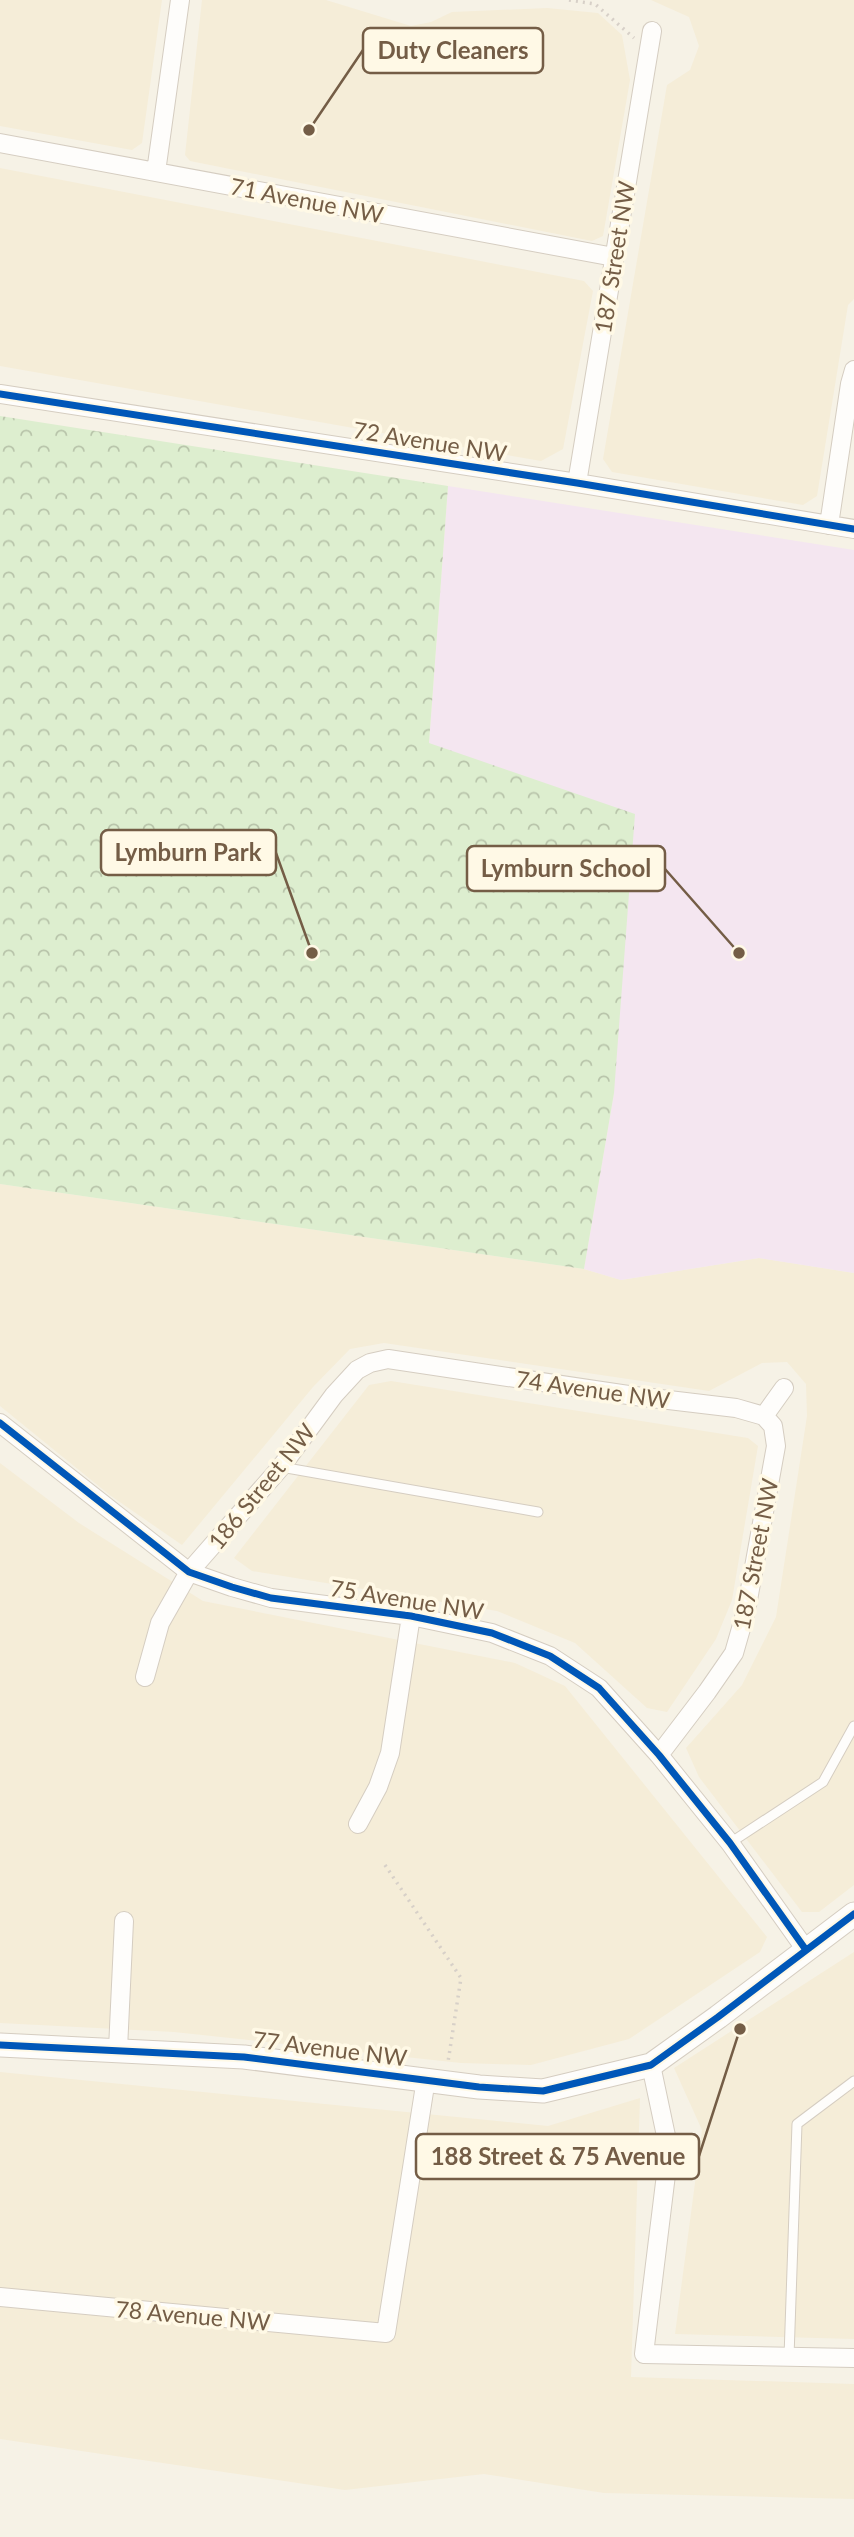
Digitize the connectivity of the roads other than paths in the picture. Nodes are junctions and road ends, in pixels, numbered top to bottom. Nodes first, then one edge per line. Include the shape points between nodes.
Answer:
1 (180, 0) edge
2 (652, 31) dead end
3 (0, 144) edge
4 (156, 172) junction
5 (614, 257) junction
6 (854, 370) edge
7 (0, 394) edge
8 (577, 483) junction
9 (829, 525) junction
10 (854, 529) edge
11 (388, 1359) joint
12 (784, 1388) dead end
13 (764, 1416) junction
14 (0, 1423) edge
15 (281, 1467) junction
16 (538, 1512) dead end
17 (189, 1572) junction
18 (411, 1616) junction
19 (145, 1677) dead end
20 (854, 1726) edge
21 (659, 1755) junction
22 (358, 1824) dead end
23 (730, 1843) junction
24 (854, 1914) edge
25 (124, 1921) dead end
26 (806, 1950) junction
27 (0, 2045) edge
28 (118, 2049) junction
29 (651, 2065) junction
30 (426, 2079) junction
31 (854, 2081) edge
32 (0, 2297) edge
33 (789, 2357) junction
34 (854, 2358) edge

1 - 4 street
2 - 5 street, 187 Street NW
3 - 4 street, 71 Avenue NW
4 - 5 street, 71 Avenue NW
5 - 8 street, 187 Street NW
6 - 9 street
7 - 8 street, 72 Avenue NW
8 - 9 street, 72 Avenue NW
9 - 10 street, 72 Avenue NW
11 - 13 street, 74 Avenue NW via 736,1408
11 - 15 street, 186 Street NW via 357,1370
12 - 13 street
13 - 21 street, 187 Street NW via 773,1426 776,1446 734,1653
14 - 17 street, 75 Avenue NW
15 - 16 lane
15 - 17 street, 186 Street NW
17 - 18 street, 75 Avenue NW via 271,1598
17 - 19 street, 186 Street NW via 160,1623
18 - 21 street, 75 Avenue NW via 492,1633 550,1656 599,1688
18 - 22 street via 390,1753
20 - 23 lane via 823,1782
21 - 23 street, 75 Avenue NW
23 - 26 street, 75 Avenue NW
24 - 26 street
25 - 28 street
26 - 29 street
27 - 28 street, 77 Avenue NW
28 - 30 street, 77 Avenue NW via 244,2057
29 - 30 street, 77 Avenue NW via 543,2091
29 - 33 street via 669,2150 644,2354
30 - 32 street, 78 Avenue NW via 386,2333
31 - 33 lane via 797,2124
33 - 34 street

